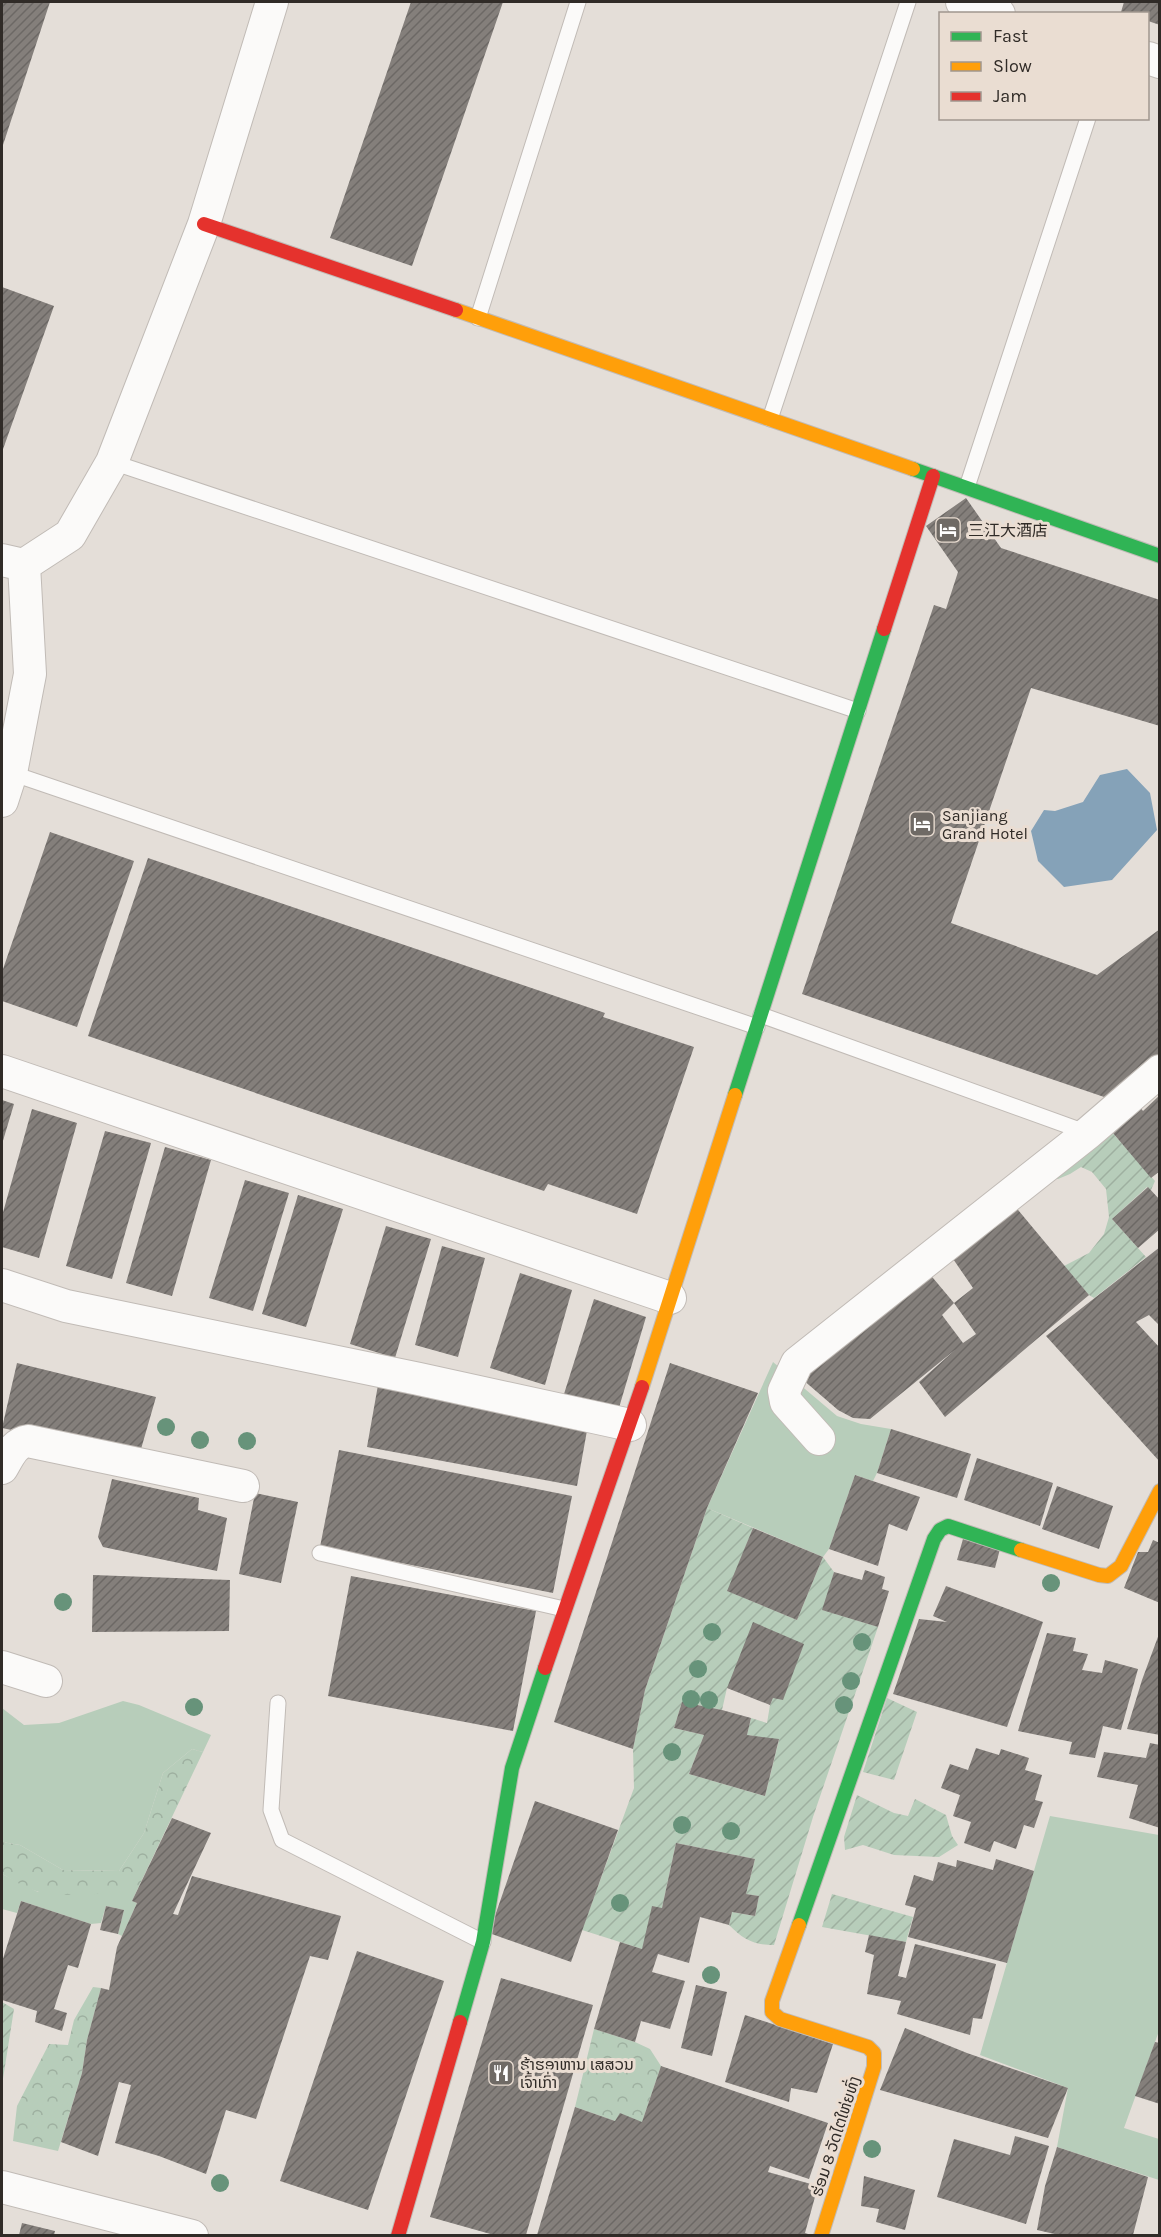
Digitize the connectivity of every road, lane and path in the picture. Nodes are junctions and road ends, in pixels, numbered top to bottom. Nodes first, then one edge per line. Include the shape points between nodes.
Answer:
1 (272, 2) edge
2 (578, 2) edge
3 (908, 2) edge
4 (962, 2) edge
5 (993, 12) edge
6 (1087, 120) edge
7 (204, 224) junction
8 (478, 318) junction
9 (770, 419) junction
10 (112, 462) junction
11 (933, 476) junction
12 (967, 487) junction
13 (1160, 556) edge
14 (13, 562) edge
15 (858, 711) junction
16 (6, 787) edge
17 (759, 1021) junction
18 (2, 1071) edge
19 (1160, 1071) edge
20 (1088, 1133) junction
21 (2, 1285) edge
22 (670, 1298) junction
23 (630, 1425) junction
24 (819, 1439) dead end
25 (2, 1468) edge
26 (243, 1486) dead end
27 (1160, 1491) edge
28 (320, 1553) dead end
29 (564, 1609) junction
30 (2, 1667) edge
31 (46, 1681) dead end
32 (278, 1703) dead end
33 (483, 1942) junction
34 (2, 2187) edge
35 (192, 2235) edge
36 (398, 2235) edge
37 (821, 2235) edge

1 - 7 street
2 - 8 lane
3 - 9 lane
4 - 5 street
6 - 12 lane
7 - 8 street
7 - 10 street
8 - 9 street
9 - 11 street
10 - 14 street via 70,535
10 - 15 lane
11 - 12 street
11 - 15 street
12 - 13 street
14 - 16 street via 30,674
15 - 17 street
16 - 17 lane
17 - 20 lane
17 - 22 street
18 - 22 street
19 - 20 street
20 - 24 street via 797,1363 784,1391 786,1402
21 - 23 street via 66,1306
22 - 23 street
23 - 29 street
25 - 26 street via 15,1447 28,1442
27 - 37 street, ຮ່ອມ 8 ວັດໄຕໃຫ່ຍທົ່ງ via 1120,1566 1108,1576 948,1526 934,1539 772,2001 772,2012 780,2019 868,2047 874,2053 874,2067
28 - 29 lane
29 - 33 street via 512,1768
30 - 31 street
32 - 33 lane via 271,1810 282,1840
33 - 36 street
34 - 35 street

